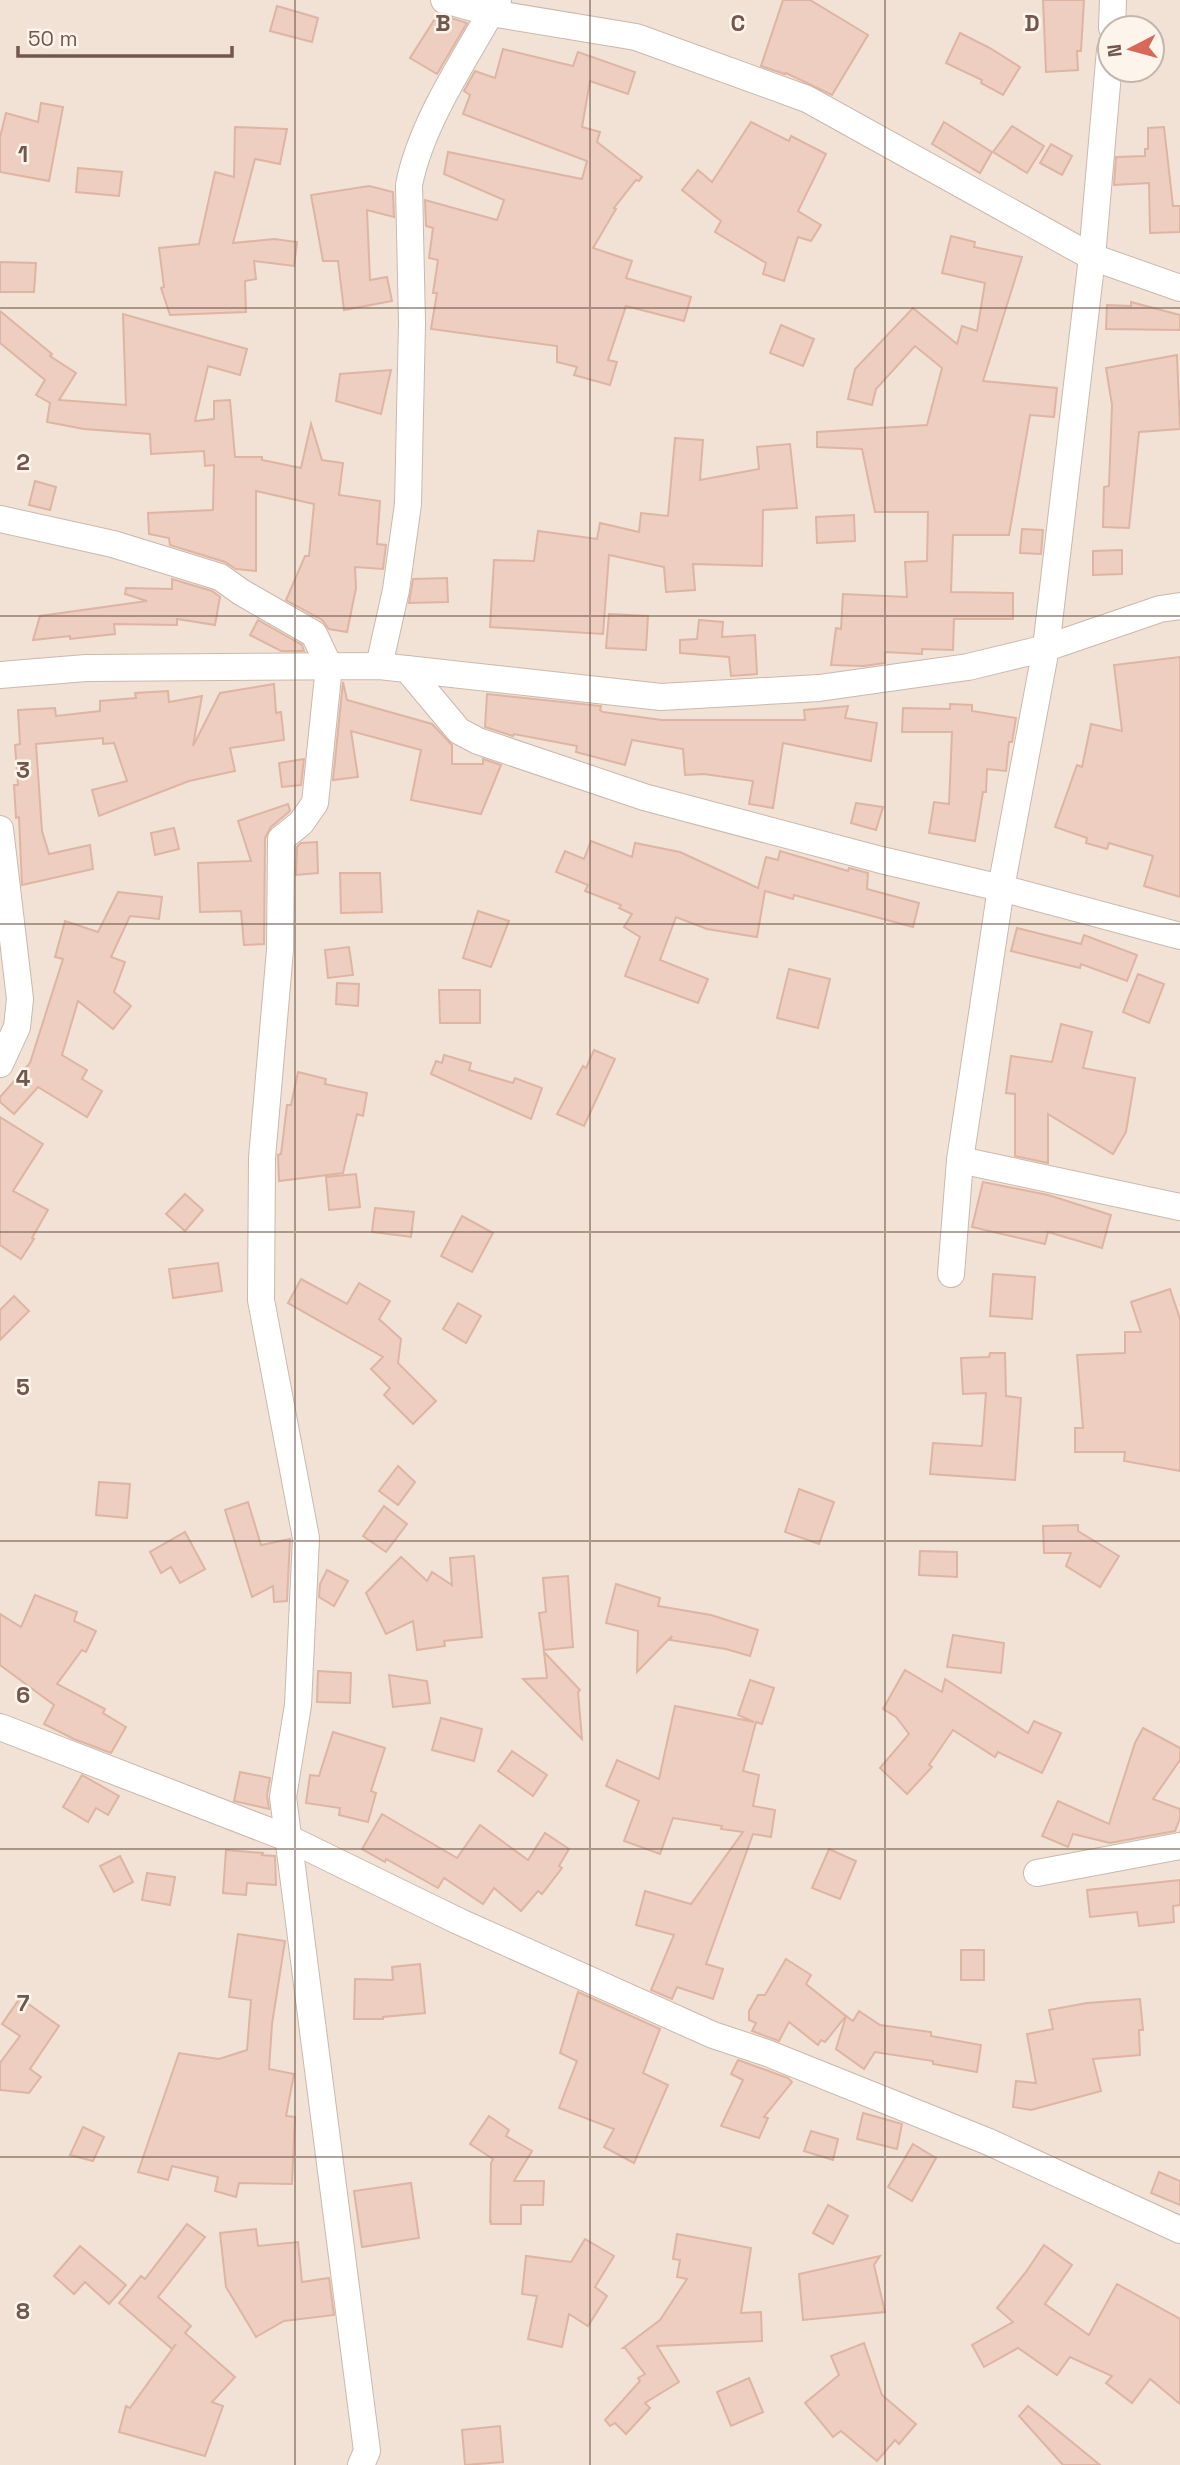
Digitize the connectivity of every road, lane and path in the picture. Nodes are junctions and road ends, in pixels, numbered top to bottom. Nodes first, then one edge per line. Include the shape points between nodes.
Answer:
1 (444, 0) edge
2 (494, 7) edge
3 (1107, 84) edge
4 (1092, 257) junction
5 (1180, 288) edge
6 (0, 519) edge
7 (1180, 606) edge
8 (1046, 648) junction
9 (329, 666) junction
10 (379, 666) junction
11 (407, 669) junction
12 (0, 675) edge
13 (0, 829) edge
14 (1001, 888) junction
15 (1180, 936) edge
16 (0, 1064) edge
17 (960, 1160) junction
18 (1180, 1207) edge
19 (951, 1275) dead end
20 (0, 1727) edge
21 (290, 1839) junction
22 (1180, 1846) edge
23 (1037, 1874) dead end
24 (1180, 2230) edge
25 (370, 2460) edge

1 - 2 street
2 - 4 street via 636,37 807,99
2 - 10 street via 429,124 409,185 408,504
3 - 4 street
4 - 5 street
4 - 8 street
6 - 9 street via 113,544 220,577 314,634
7 - 8 street
8 - 11 street via 968,667 819,688 661,697
8 - 14 street
9 - 10 street
9 - 12 street via 86,668
9 - 21 street via 315,803 301,823 281,839 280,950 262,1158 261,1300 306,1538 298,1706 284,1797
10 - 11 street
11 - 14 street via 458,731 478,741 644,797
13 - 16 street via 20,999 17,1027
14 - 15 street
14 - 17 street
17 - 18 street
17 - 19 street
20 - 21 street
21 - 24 street via 458,1922 713,2035 989,2142
21 - 25 street
22 - 23 street

